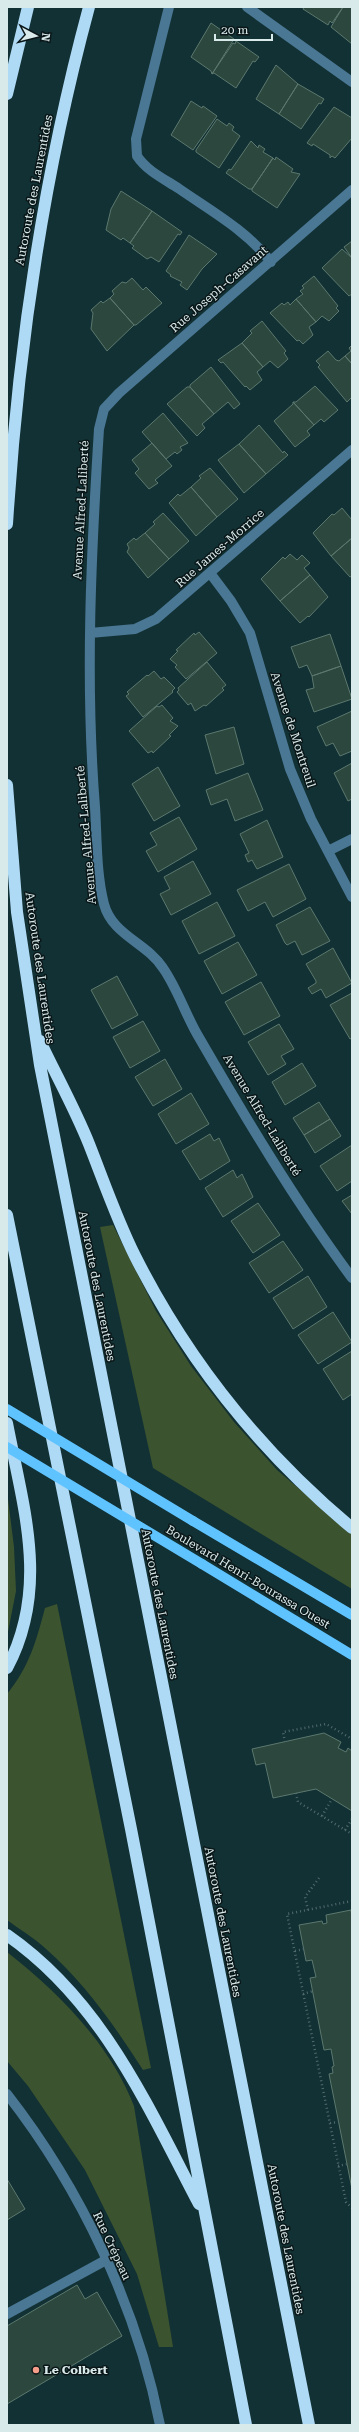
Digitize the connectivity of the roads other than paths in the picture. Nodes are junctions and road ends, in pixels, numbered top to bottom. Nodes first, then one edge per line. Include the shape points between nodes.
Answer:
1 (28, 7) edge
2 (89, 7) edge
3 (169, 7) edge
4 (247, 7) edge
5 (352, 82) edge
6 (7, 94) edge
7 (352, 190) edge
8 (271, 262) junction
9 (104, 409) joint
10 (352, 450) edge
11 (7, 524) edge
12 (210, 573) junction
13 (90, 633) junction
14 (7, 785) edge
15 (352, 839) edge
16 (328, 851) junction
17 (352, 897) edge
18 (33, 1027) junction
19 (7, 1216) edge
20 (352, 1278) edge
21 (7, 1409) edge
22 (7, 1423) edge
23 (7, 1447) edge
24 (352, 1528) edge
25 (352, 1615) edge
26 (352, 1655) edge
27 (7, 1668) edge
28 (7, 1935) edge
29 (7, 2094) edge
30 (205, 2216) junction
31 (106, 2260) junction
32 (7, 2314) edge
33 (160, 2425) edge
34 (246, 2425) edge
35 (309, 2425) edge

1 - 6 highway
2 - 11 highway, Autoroute des Laurentides via 57,138 32,271 14,420
3 - 8 street via 138,132 135,148 137,156 155,174 241,231
4 - 5 street
7 - 8 street, Rue Joseph-Casavant
8 - 9 street, Rue Joseph-Casavant via 115,396
9 - 13 street, Avenue Alfred-Laliberté via 99,429 91,558
10 - 12 street, Rue James-Morrice
12 - 13 street, Rue James-Morrice via 168,610 145,625 122,631
12 - 16 street, Avenue de Montreuil via 232,601 250,633 290,769
13 - 20 street, Avenue Alfred-Laliberté via 93,789 101,885 106,910 117,927 164,968 198,1036 278,1167
14 - 18 highway, Autoroute des Laurentides via 17,912
15 - 16 street
16 - 17 street, Avenue de Montreuil
18 - 24 highway via 89,1143 130,1245 190,1351 242,1420 269,1450 304,1486
18 - 35 highway, Autoroute des Laurentides
19 - 30 highway via 131,1829
21 - 25 main road, Boulevard Henri-Bourassa Ouest, bridge
22 - 27 highway via 28,1538 31,1580 26,1619
23 - 26 main road, Boulevard Henri-Bourassa Ouest, bridge
28 - 30 highway via 74,1994 108,2038 139,2089
29 - 31 street, Rue Crépeau via 68,2184
30 - 34 highway
31 - 32 street
31 - 33 street, Rue Crépeau via 134,2331

